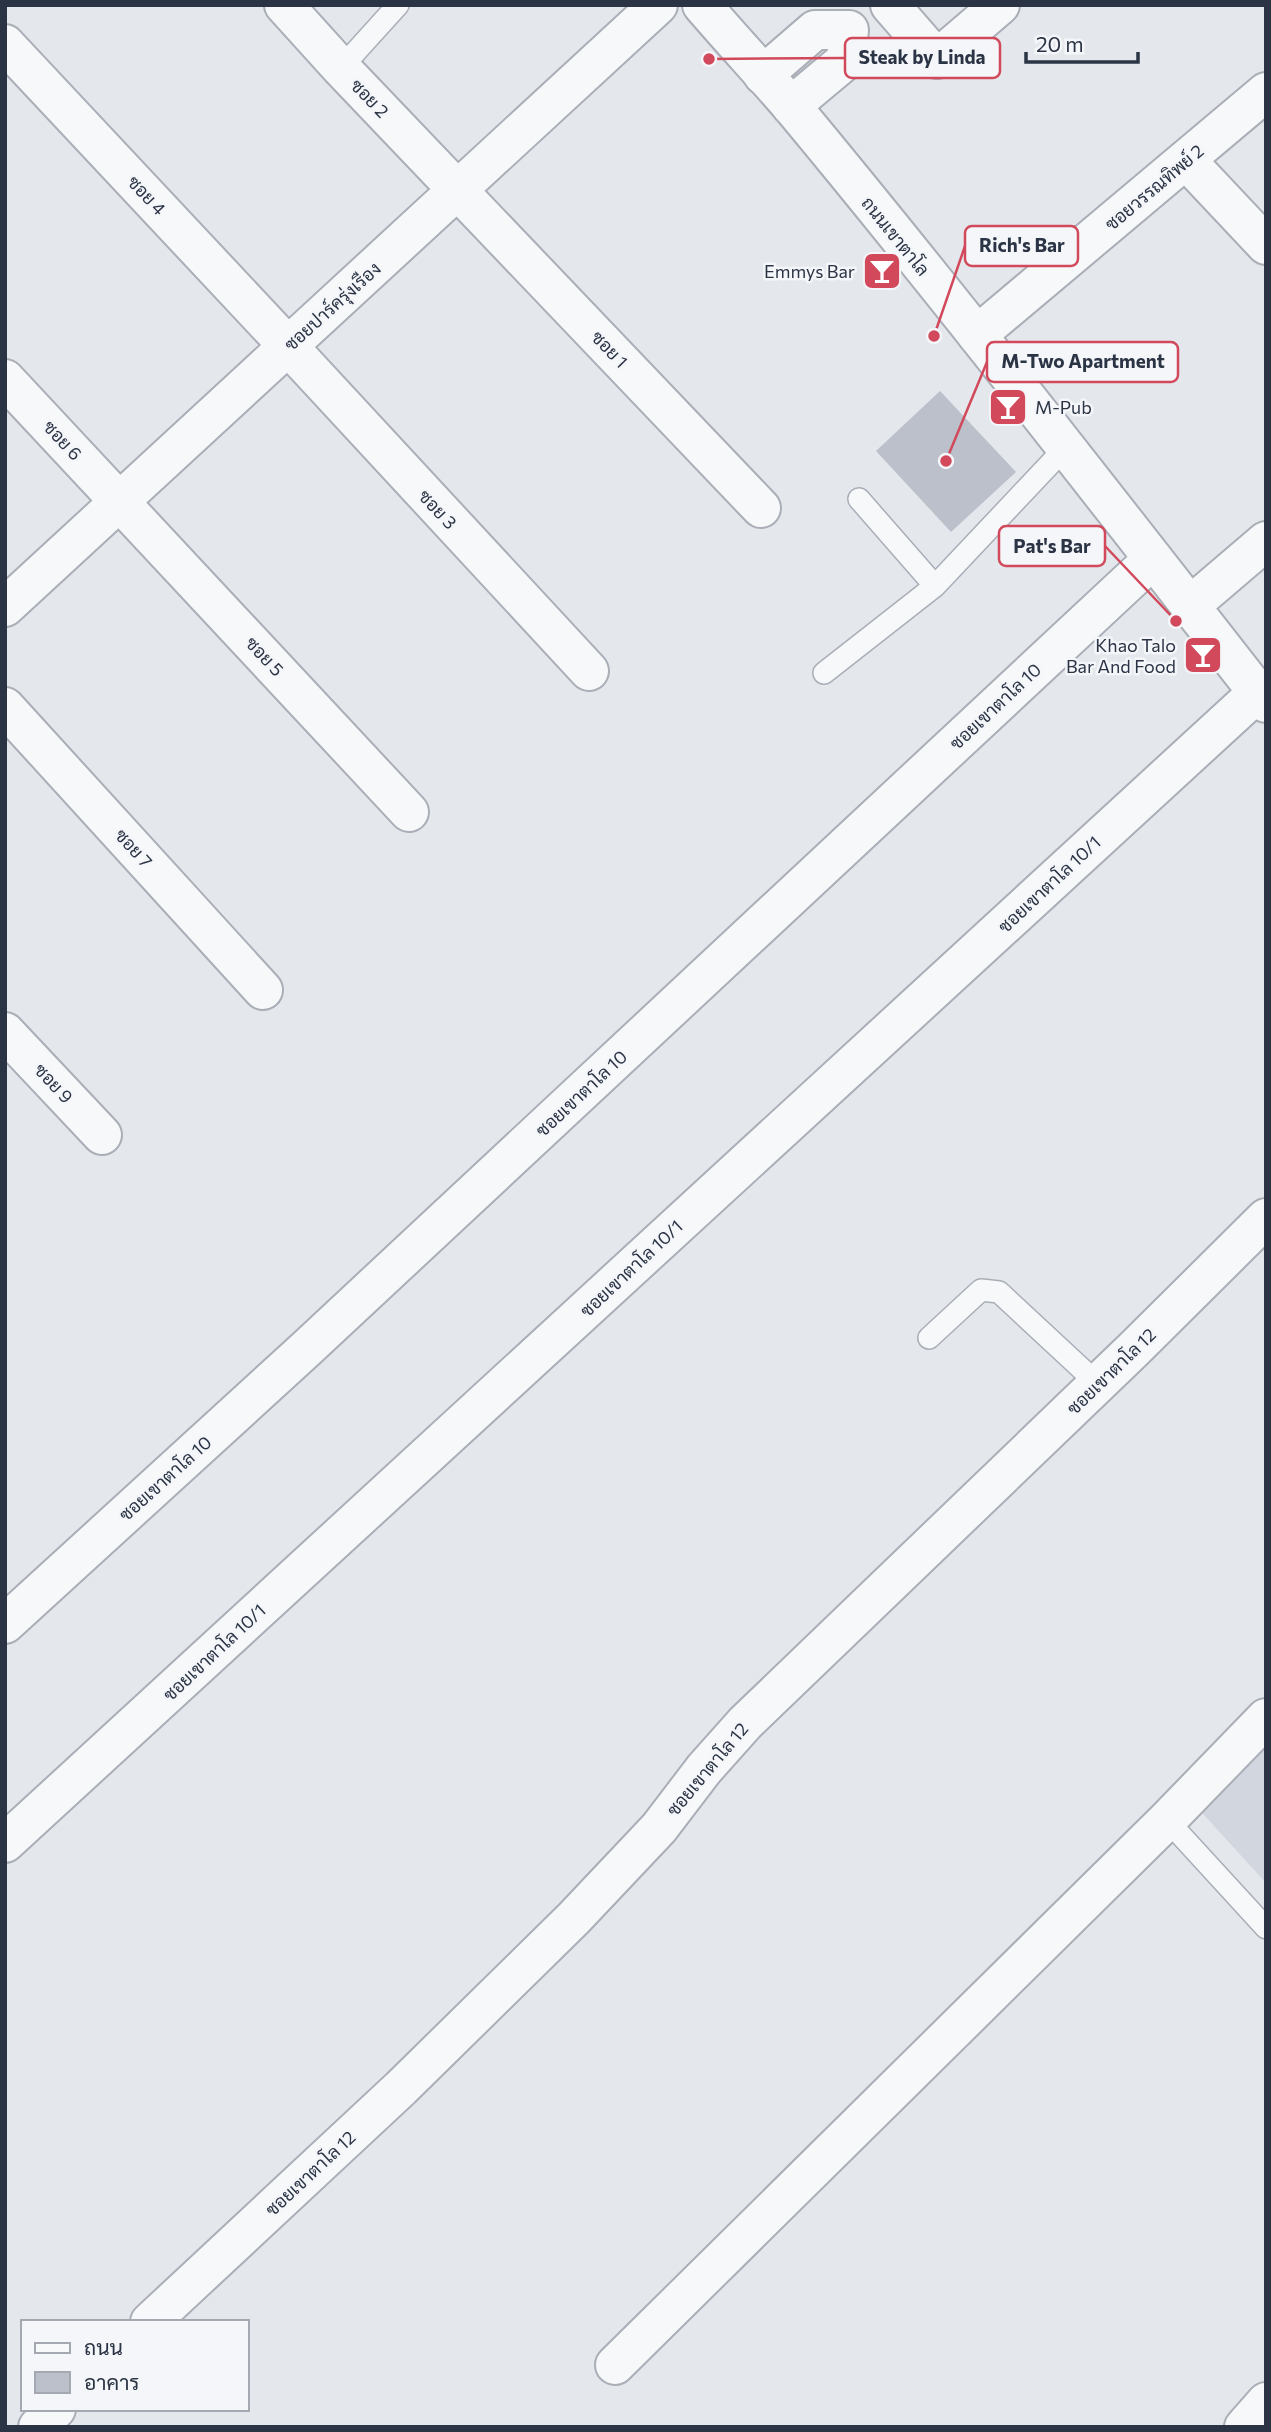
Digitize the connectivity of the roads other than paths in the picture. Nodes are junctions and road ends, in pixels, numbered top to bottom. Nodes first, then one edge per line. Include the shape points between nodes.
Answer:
1 (284, 5) edge
2 (398, 5) edge
3 (658, 5) edge
4 (702, 5) edge
5 (890, 5) edge
6 (1000, 5) edge
7 (862, 18) edge
8 (5, 44) edge
9 (341, 68) junction
10 (763, 75) junction
11 (1266, 92) edge
12 (791, 106) junction
13 (1186, 160) junction
14 (458, 190) junction
15 (1266, 245) edge
16 (977, 335) junction
17 (288, 346) junction
18 (5, 379) edge
19 (1066, 447) junction
20 (859, 499) dead end
21 (120, 501) junction
22 (761, 508) dead end
23 (1266, 541) edge
24 (1153, 559) junction
25 (935, 586) junction
26 (1191, 605) junction
27 (5, 607) edge
28 (589, 671) dead end
29 (824, 673) dead end
30 (1262, 698) edge
31 (5, 707) edge
32 (409, 812) dead end
33 (263, 990) dead end
34 (5, 1032) edge
35 (102, 1135) dead end
36 (1266, 1218) edge
37 (929, 1338) dead end
38 (1098, 1384) junction
39 (5, 1624) edge
40 (1266, 1718) edge
41 (1167, 1820) junction
42 (5, 1843) edge
43 (1266, 1928) edge
44 (152, 2320) edge
45 (615, 2365) dead end
46 (1266, 2402) edge
47 (54, 2411) edge
48 (38, 2427) edge
49 (1244, 2427) edge

1 - 9 street, ซอย 2
2 - 9 lane
3 - 14 street, ซอยปาร์ครุ่งเรือง
4 - 10 street, ถนนเขาตาโล
5 - 6 street via 937,59
7 - 10 street via 815,30
7 - 12 street via 846,60
8 - 17 street, ซอย 4
9 - 14 street, ซอย 2
10 - 12 street, ถนนเขาตาโล
11 - 13 street, ซอยวรรณทิพย์ 2
12 - 16 street, ถนนเขาตาโล
13 - 15 street
13 - 16 street, ซอยวรรณทิพย์ 2
14 - 17 street, ซอยปาร์ครุ่งเรือง
14 - 22 street, ซอย 1
16 - 19 street, ถนนเขาตาโล
17 - 21 street, ซอยปาร์ครุ่งเรือง
17 - 28 street, ซอย 3
18 - 21 street, ซอย 6
19 - 24 street, ถนนเขาตาโล
19 - 25 lane
20 - 25 lane
21 - 27 street, ซอยปาร์ครุ่งเรือง
21 - 32 street, ซอย 5
23 - 26 street
24 - 26 street, ถนนเขาตาโล
24 - 39 street, ซอยเขาตาโล 10
25 - 29 lane
26 - 30 street, ถนนเขาตาโล
30 - 42 street, ซอยเขาตาโล 10/1
31 - 33 street, ซอย 7
34 - 35 street, ซอย 9
36 - 38 street, ซอยเขาตาโล 12
37 - 38 lane via 981,1290 999,1292
38 - 44 street, ซอยเขาตาโล 12 via 746,1723 659,1828 554,1937 401,2088
40 - 41 street
41 - 43 lane
41 - 45 street
46 - 49 street
47 - 48 street

